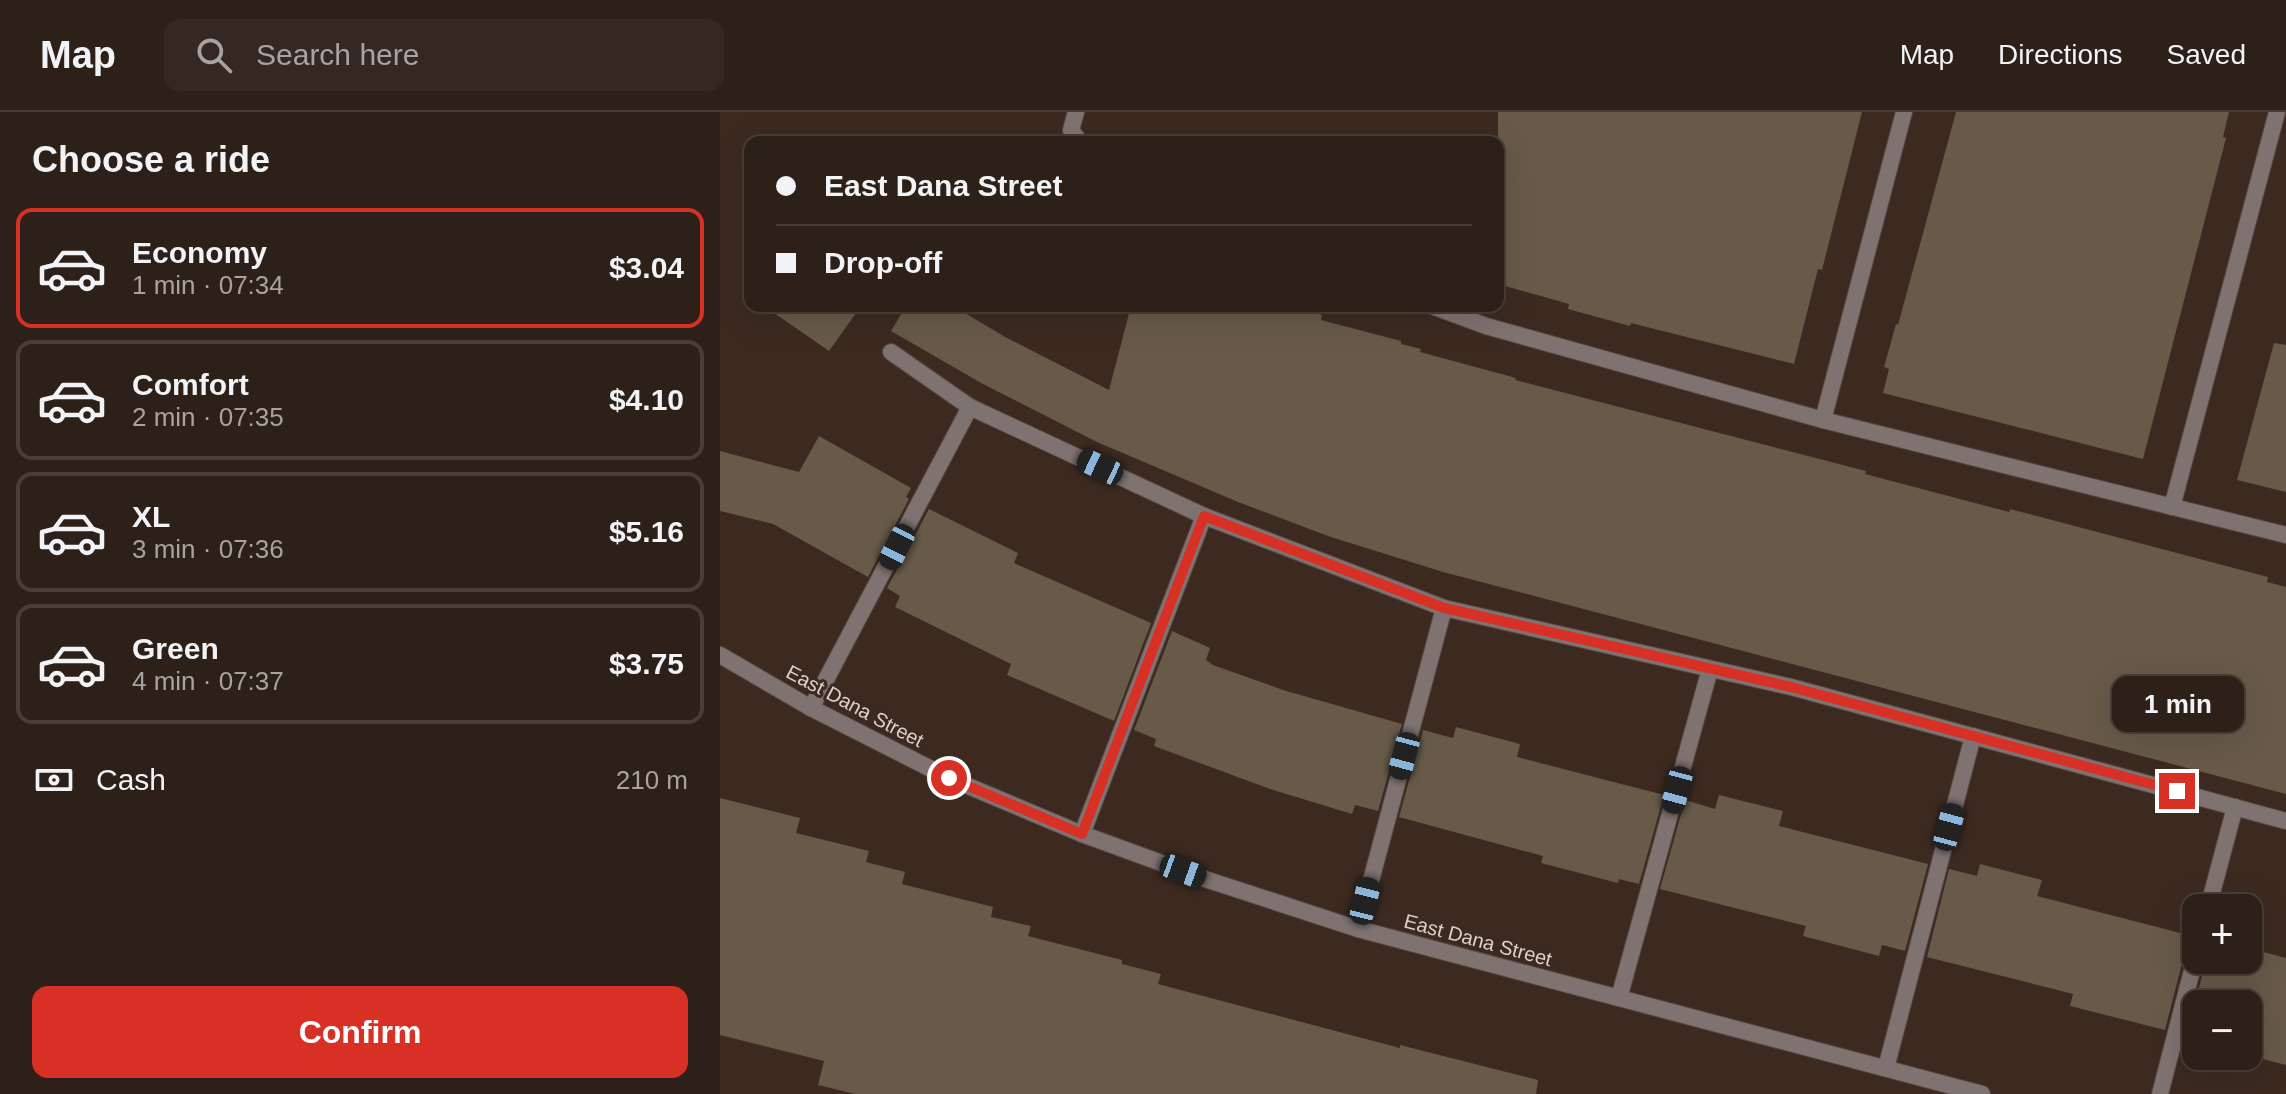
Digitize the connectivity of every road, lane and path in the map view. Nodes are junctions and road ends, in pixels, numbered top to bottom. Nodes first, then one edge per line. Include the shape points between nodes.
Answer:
1 (1076, 112) edge
2 (1904, 112) edge
3 (2277, 112) edge
4 (1076, 136) edge
5 (1448, 312) edge
6 (891, 352) dead end
7 (970, 407) junction
8 (1823, 420) junction
9 (2172, 507) junction
10 (1204, 516) junction
11 (2286, 535) edge
12 (1444, 608) junction
13 (720, 655) edge
14 (1710, 669) junction
15 (811, 708) junction
16 (1973, 736) junction
17 (2235, 807) junction
18 (2286, 821) edge
19 (1082, 834) junction
20 (2212, 894) edge
21 (1358, 929) junction
22 (2191, 974) edge
23 (1619, 998) junction
24 (1886, 1068) junction
25 (1982, 1094) edge
26 (2160, 1094) edge

1 - 4 street via 1071,130
2 - 8 street
3 - 9 street
5 - 8 street
6 - 7 street
7 - 10 street
7 - 15 street
8 - 9 street
9 - 11 street
10 - 12 street
10 - 19 street
12 - 14 street
12 - 21 street
13 - 15 street, East Dana Street
14 - 16 street
14 - 23 street
15 - 19 street, East Dana Street via 949,778
16 - 17 street
16 - 24 street
17 - 18 street
17 - 20 street
19 - 21 street, East Dana Street
21 - 23 street, East Dana Street
22 - 26 street
23 - 24 street, East Dana Street
24 - 25 street, East Dana Street

